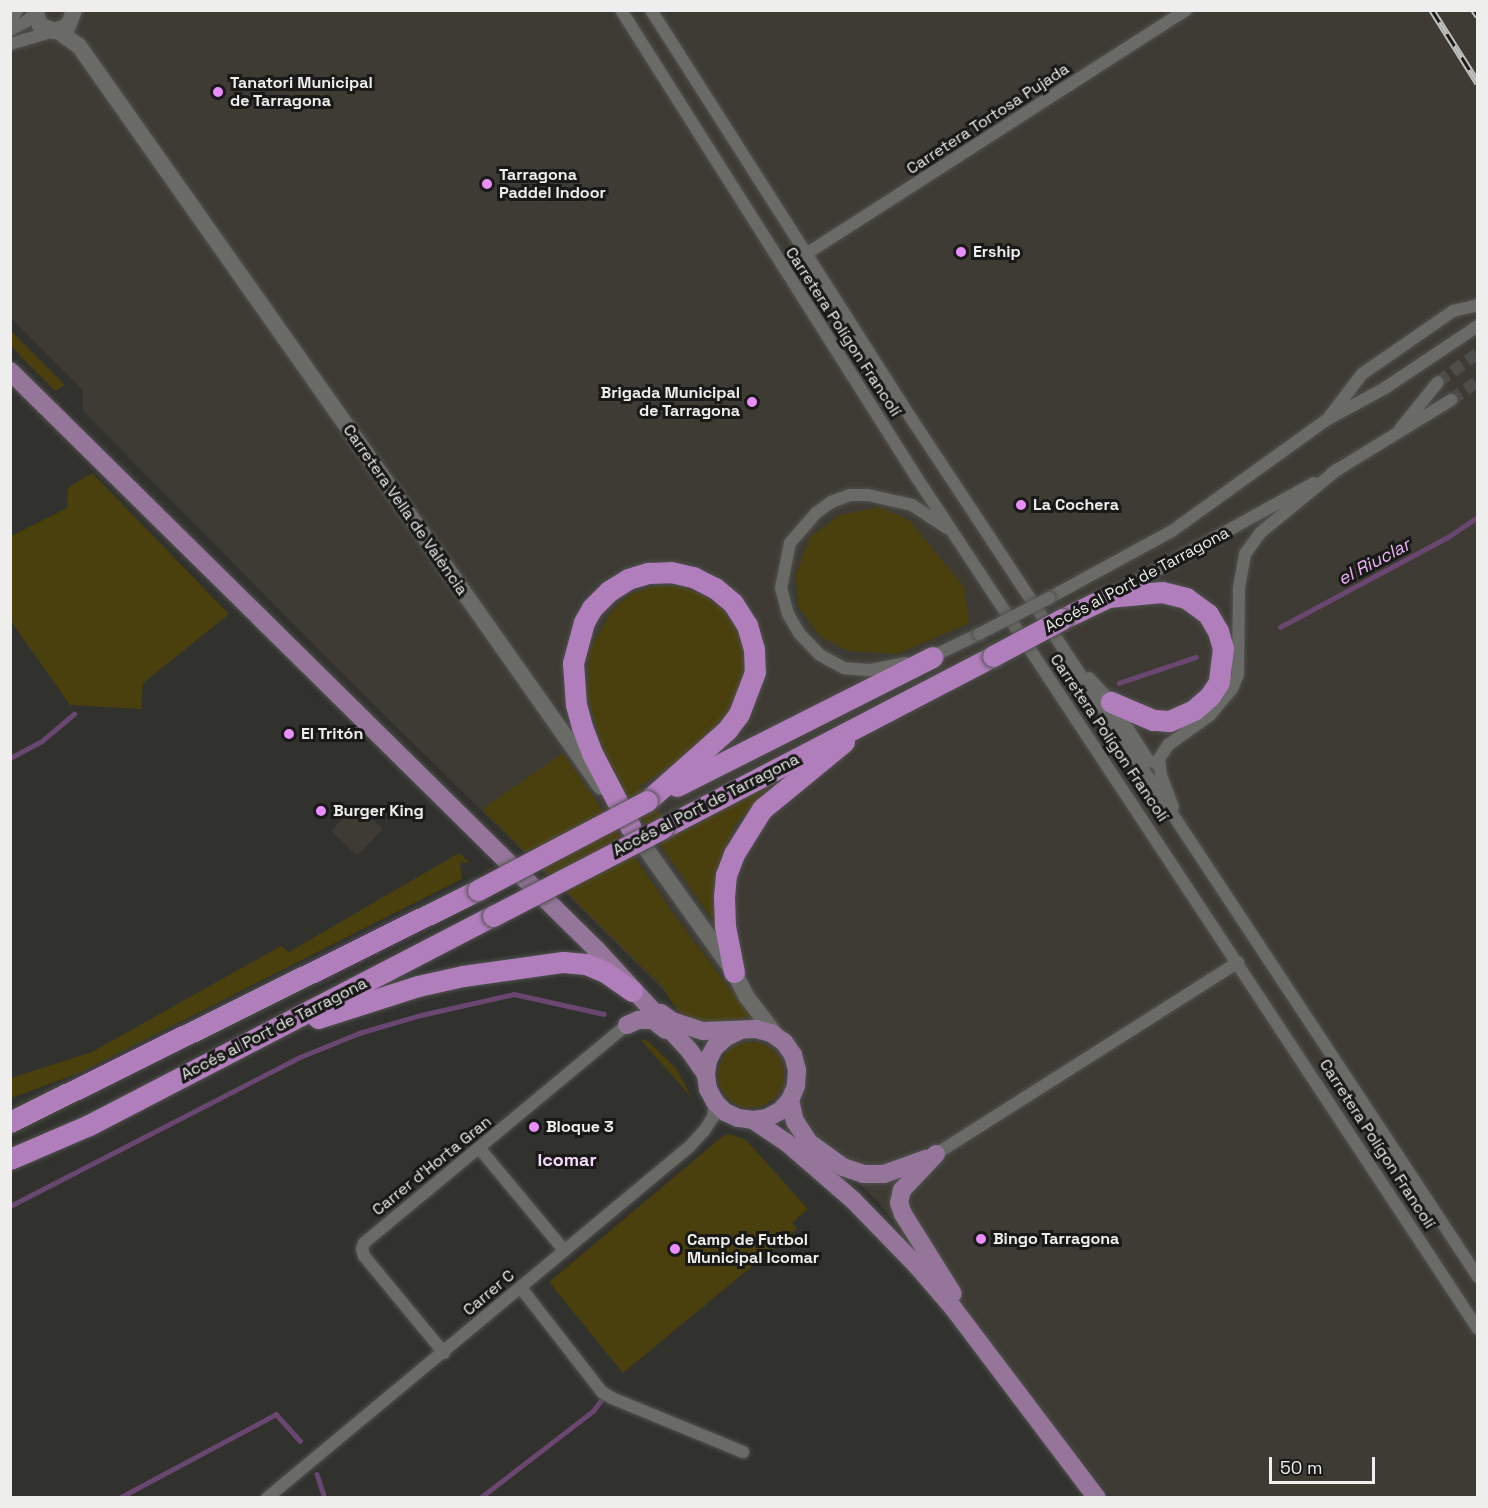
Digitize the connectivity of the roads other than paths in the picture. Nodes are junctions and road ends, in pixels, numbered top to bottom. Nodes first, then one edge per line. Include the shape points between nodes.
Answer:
1 (17, 10) edge
2 (621, 10) edge
3 (651, 10) edge
4 (1186, 10) edge
5 (35, 12) edge
6 (74, 13) edge
7 (10, 21) edge
8 (10, 30) edge
9 (56, 31) junction
10 (10, 44) edge
11 (79, 46) junction
12 (806, 254) junction
13 (1478, 305) edge
14 (1478, 326) edge
15 (10, 371) edge
16 (1438, 382) tunnel mouth
17 (1451, 400) tunnel mouth
18 (1328, 419) junction
19 (1393, 437) junction
20 (1338, 469) junction
21 (953, 533) junction
22 (1108, 597) junction
23 (932, 657) junction
24 (1070, 660) junction
25 (1112, 702) junction
26 (869, 720) junction
27 (1159, 765) junction
28 (647, 801) junction
29 (631, 828) junction
30 (1183, 830) junction
31 (1238, 962) junction
32 (734, 972) junction
33 (632, 991) junction
34 (649, 1006) junction
35 (627, 1024) joint
36 (741, 1030) junction
37 (674, 1035) junction
38 (779, 1039) junction
39 (201, 1066) junction
40 (706, 1074) junction
41 (790, 1100) junction
42 (715, 1102) junction
43 (15, 1119) edge
44 (753, 1120) junction
45 (807, 1141) junction
46 (38, 1148) junction
47 (480, 1149) junction
48 (936, 1154) junction
49 (10, 1159) edge
50 (10, 1170) edge
51 (854, 1201) junction
52 (564, 1250) junction
53 (1478, 1277) edge
54 (521, 1288) junction
55 (1478, 1329) edge
56 (984, 1347) junction
57 (444, 1353) junction
58 (743, 1452) dead end
59 (267, 1497) edge
60 (1097, 1497) edge

1 - 7 street
2 - 21 street, Carretera Polígon Francolí
3 - 12 street, Carretera Polígon Francolí
4 - 12 street, Carretera Tortosa Pujada
5 - 8 street
5 - 9 street, Carretera Vella de València via 40,25
6 - 9 street via 66,27
6 - 11 street, Carretera Vella de València
9 - 10 street
9 - 11 street, Carretera Vella de València
11 - 29 street, Carretera Vella de València
12 - 24 street, Carretera Polígon Francolí
13 - 18 street, Accés al Port de Tarragona via 1453,311 1362,374
14 - 18 street, Accés al Port de Tarragona via 1385,388
15 - 33 main road via 597,950
16 - 19 street, Accés al Port de Tarragona
17 - 19 street, Accés al Port de Tarragona
18 - 23 street, Accés al Port de Tarragona, bridge via 1172,531
19 - 20 street, Accés al Port de Tarragona
20 - 22 street, Accés al Port de Tarragona
20 - 27 street via 1260,533 1245,554 1239,588 1238,674 1232,689 1210,715 1168,745
21 - 23 street via 912,505 850,495 831,502 801,528 790,543 784,562 781,588 788,614 799,633 820,655 844,668 870,670
21 - 31 street, Carretera Polígon Francolí
22 - 25 highway via 1162,592 1186,598 1208,614 1223,648 1219,682 1194,710 1169,721 1154,720
22 - 26 highway, Accés al Port de Tarragona, bridge
23 - 28 highway, Accés al Port de Tarragona
24 - 25 street
24 - 30 street, Carretera Polígon Francolí
25 - 27 street via 1149,760
26 - 32 highway via 776,796 746,831 726,874 724,897
26 - 39 highway, Accés al Port de Tarragona, bridge
27 - 30 street
28 - 29 highway via 727,730 739,714 754,672 754,649 747,625 733,603 693,577 671,572 628,579 609,591 592,608 577,642 573,684 582,728
28 - 43 highway, Accés al Port de Tarragona, bridge via 478,891
29 - 32 street, Carretera Vella de València
30 - 53 street, Carretera Polígon Francolí
31 - 48 street
31 - 55 street, Carretera Polígon Francolí
32 - 38 street, Carretera Vella de València via 746,996
33 - 34 main road
33 - 39 highway via 586,964 563,962 463,976 352,1006
34 - 36 main road via 672,1021 703,1031
34 - 37 main road
35 - 37 main road via 653,1020
35 - 47 street, Carrer d'Horta Gran
36 - 38 main road via 756,1029
36 - 40 main road via 726,1036 715,1047
37 - 40 main road
38 - 41 main road via 793,1055 797,1070
39 - 46 highway, Accés al Port de Tarragona
40 - 42 main road
41 - 44 main road via 780,1111
41 - 45 main road via 795,1121
42 - 44 main road via 725,1112
42 - 52 street, Carrer C via 713,1117 689,1147
44 - 51 main road via 786,1142
45 - 48 main road via 843,1167 863,1174 884,1174
45 - 51 main road
46 - 49 highway, Accés al Port de Tarragona
46 - 50 highway
47 - 52 street
47 - 57 street, Carrer d'Horta Gran via 364,1243 362,1249
48 - 56 main road via 902,1190 899,1203
51 - 56 main road via 917,1266
52 - 54 street, Carrer C
54 - 57 street, Carrer C
54 - 58 street via 602,1392
56 - 60 main road
57 - 59 street, Carrer C

